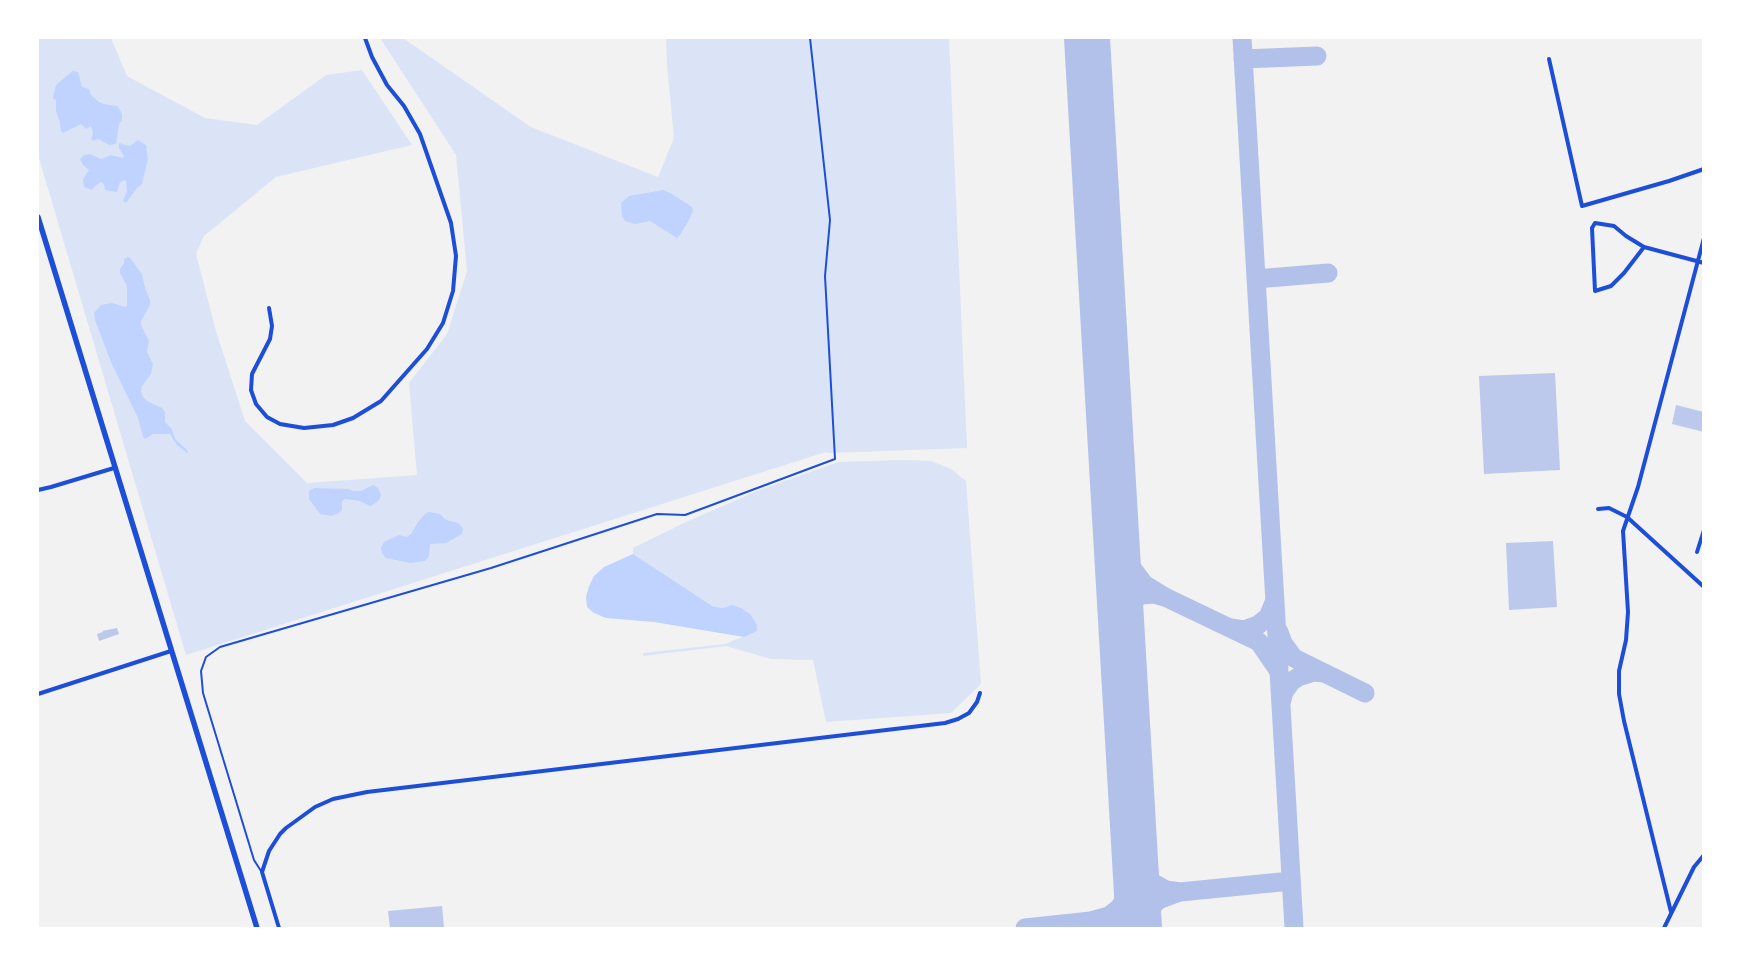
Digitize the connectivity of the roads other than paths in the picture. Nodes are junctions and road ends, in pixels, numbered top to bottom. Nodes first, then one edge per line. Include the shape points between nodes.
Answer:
1 (365, 38) edge
2 (810, 38) edge
3 (1549, 59) dead end
4 (1704, 169) edge
5 (38, 216) edge
6 (1704, 238) edge
7 (1644, 247) junction
8 (1696, 261) junction
9 (1704, 263) edge
10 (269, 308) dead end
11 (114, 468) junction
12 (38, 490) edge
13 (1598, 509) dead end
14 (1627, 517) junction
15 (1704, 530) edge
16 (1697, 552) dead end
17 (1704, 587) edge
18 (171, 651) junction
19 (980, 693) dead end
20 (38, 694) edge
21 (1704, 855) edge
22 (262, 872) junction
23 (1671, 912) junction
24 (257, 928) edge
25 (278, 928) edge
26 (1664, 928) edge

1 - 10 street via 387,85 420,134 451,223 456,256 453,291 443,323 427,349 381,401 353,418 333,425 304,428 280,424 267,417 256,404 251,390 252,374 270,339
2 - 22 lane via 830,220 825,276 835,459 685,515 656,514 491,568 220,647 206,657 201,671 203,693 254,860
3 - 4 street via 1582,206
5 - 11 main road
6 - 8 street
7 - 7 street via 1608,224 1595,223 1592,228 1595,291 1611,286
7 - 8 street
8 - 9 street
8 - 14 street via 1638,487
11 - 12 street
11 - 18 main road
13 - 14 street via 1609,508
14 - 17 street
14 - 23 street via 1623,532 1628,612 1619,671 1619,694
15 - 16 street
18 - 20 street
18 - 24 main road
19 - 22 street via 969,713 938,724 344,796 324,802 286,828 269,851
21 - 23 street via 1694,867
22 - 25 street
23 - 26 street

